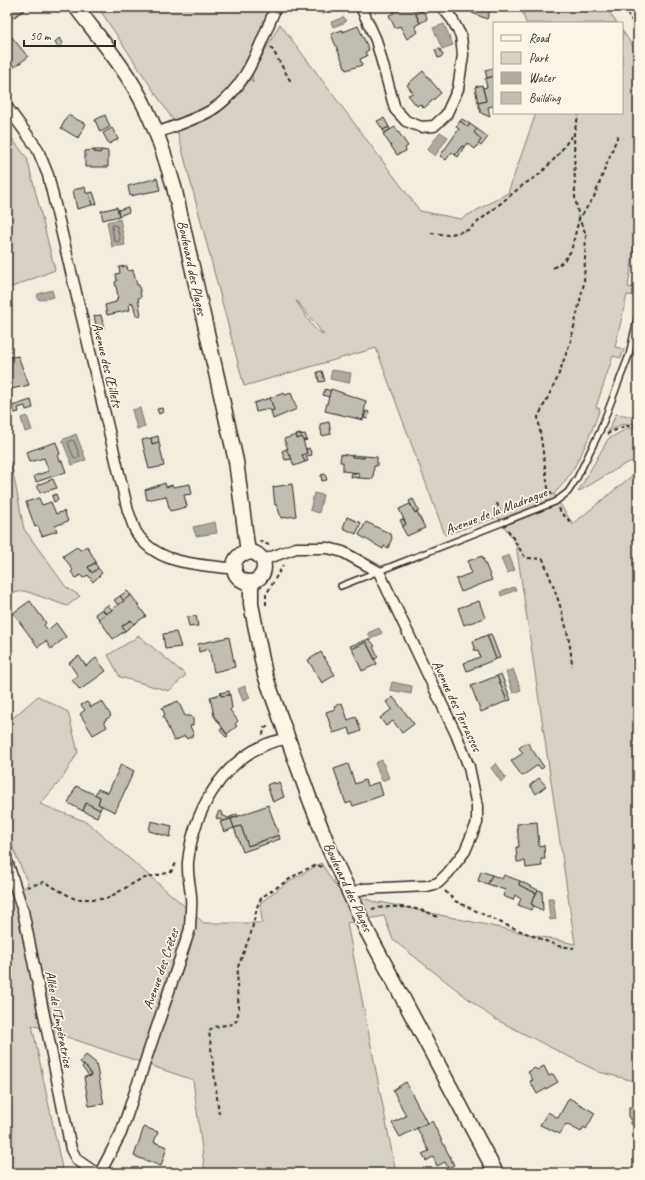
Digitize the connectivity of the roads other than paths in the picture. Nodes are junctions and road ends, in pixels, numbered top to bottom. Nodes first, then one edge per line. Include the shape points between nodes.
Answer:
1 (76, 7) edge
2 (276, 7) edge
3 (361, 7) edge
4 (442, 7) edge
5 (7, 107) edge
6 (157, 133) junction
7 (638, 314) edge
8 (248, 553) junction
9 (263, 560) junction
10 (235, 569) junction
11 (379, 572) junction
12 (251, 582) junction
13 (341, 586) dead end
14 (288, 738) junction
15 (7, 861) edge
16 (349, 894) junction
17 (96, 1173) edge
18 (100, 1173) edge
19 (496, 1173) edge

1 - 6 main road, Boulevard des Plages via 140,98
2 - 6 street via 254,61 228,98 210,111
3 - 4 street via 376,40 395,109 406,121 421,127 434,126 446,116 458,89 463,55 460,36 452,19
5 - 10 street, Avenue des Œillets via 37,148 48,175 128,511 136,531 154,550 189,565
6 - 8 main road, Boulevard des Plages via 174,187 236,461
7 - 11 lane, Avenue de la Madrague via 628,355 600,431 568,492 555,502
8 - 9 main road via 254,553
8 - 10 main road via 238,558
9 - 11 street via 296,548 328,548 343,552
9 - 12 main road via 264,572 261,577
10 - 12 main road via 240,579
11 - 13 lane, Avenue de la Madrague
11 - 16 street, Avenue des Terrasses via 456,734 469,767 477,806 477,823 465,851 438,883 413,888 363,889
12 - 14 main road, Boulevard des Plages via 252,604 264,668
14 - 16 main road, Boulevard des Plages via 310,800
14 - 18 street, Avenue des Crêtes via 254,750 225,775 209,796 197,819 189,855 190,929 121,1134
15 - 17 street, Allée de l'Impératrice via 23,911 71,1149 78,1160
16 - 19 main road, Boulevard des Plages

